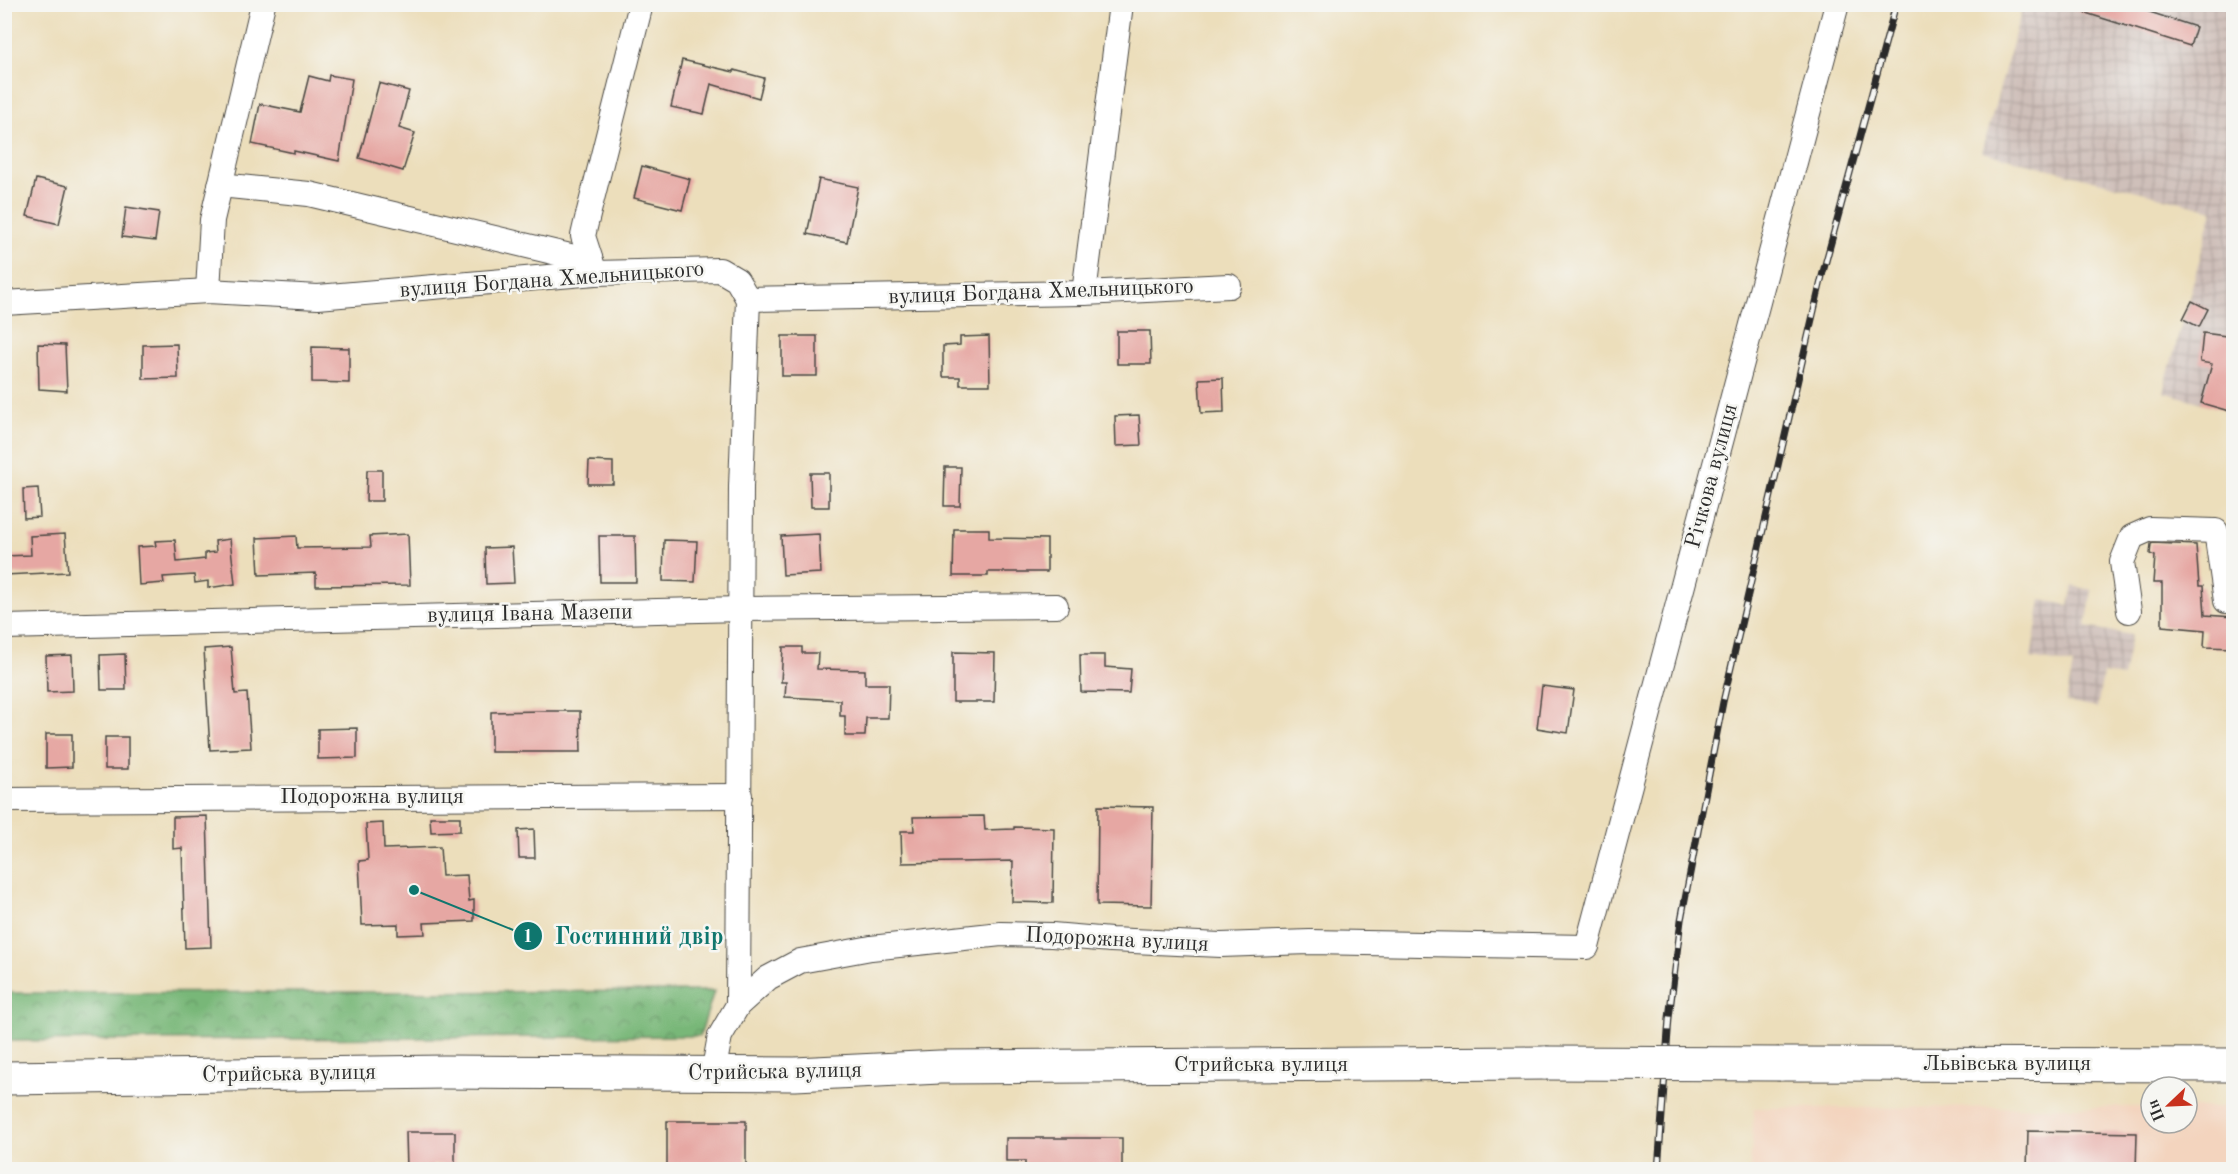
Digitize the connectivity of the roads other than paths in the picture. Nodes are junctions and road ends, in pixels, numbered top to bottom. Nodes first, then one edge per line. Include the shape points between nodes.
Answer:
1 (263, 4) edge
2 (641, 4) edge
3 (1121, 4) edge
4 (1837, 4) edge
5 (220, 185) junction
6 (593, 267) junction
7 (1229, 286) dead end
8 (208, 291) junction
9 (1084, 293) junction
10 (748, 299) junction
11 (4, 303) edge
12 (2225, 525) edge
13 (2234, 601) edge
14 (1056, 606) dead end
15 (741, 609) junction
16 (2129, 611) dead end
17 (4, 627) edge
18 (740, 796) junction
19 (4, 800) edge
20 (1587, 947) joint
21 (738, 1005) junction
22 (1780, 1064) joint
23 (2234, 1065) edge
24 (713, 1074) junction
25 (4, 1078) edge

1 - 5 street
2 - 6 street via 583,236
3 - 9 street
4 - 20 street, Річкова вулиця
5 - 6 street via 309,194
5 - 8 street via 212,220
6 - 8 street, вулиця Богдана Хмельницького via 318,297
6 - 10 street, вулиця Богдана Хмельницького via 720,270 737,280
7 - 9 street, вулиця Богдана Хмельницького
8 - 11 street, вулиця Богдана Хмельницького
9 - 10 street, вулиця Богдана Хмельницького
10 - 15 street
12 - 13 street via 2226,601
12 - 16 street via 2150,529 2132,537 2122,562
14 - 15 street, вулиця Івана Мазепи
15 - 17 street, вулиця Івана Мазепи
15 - 18 street
18 - 19 street, Подорожна вулиця
18 - 21 street
20 - 21 street, Подорожна вулиця via 1310,942 1221,945 1001,934 871,948 800,961 768,978
21 - 24 street, Подорожна вулиця via 720,1036
22 - 23 highway, Львівська вулиця
22 - 24 highway, Стрийська вулиця, bridge via 952,1067
24 - 25 highway, Стрийська вулиця via 444,1072

